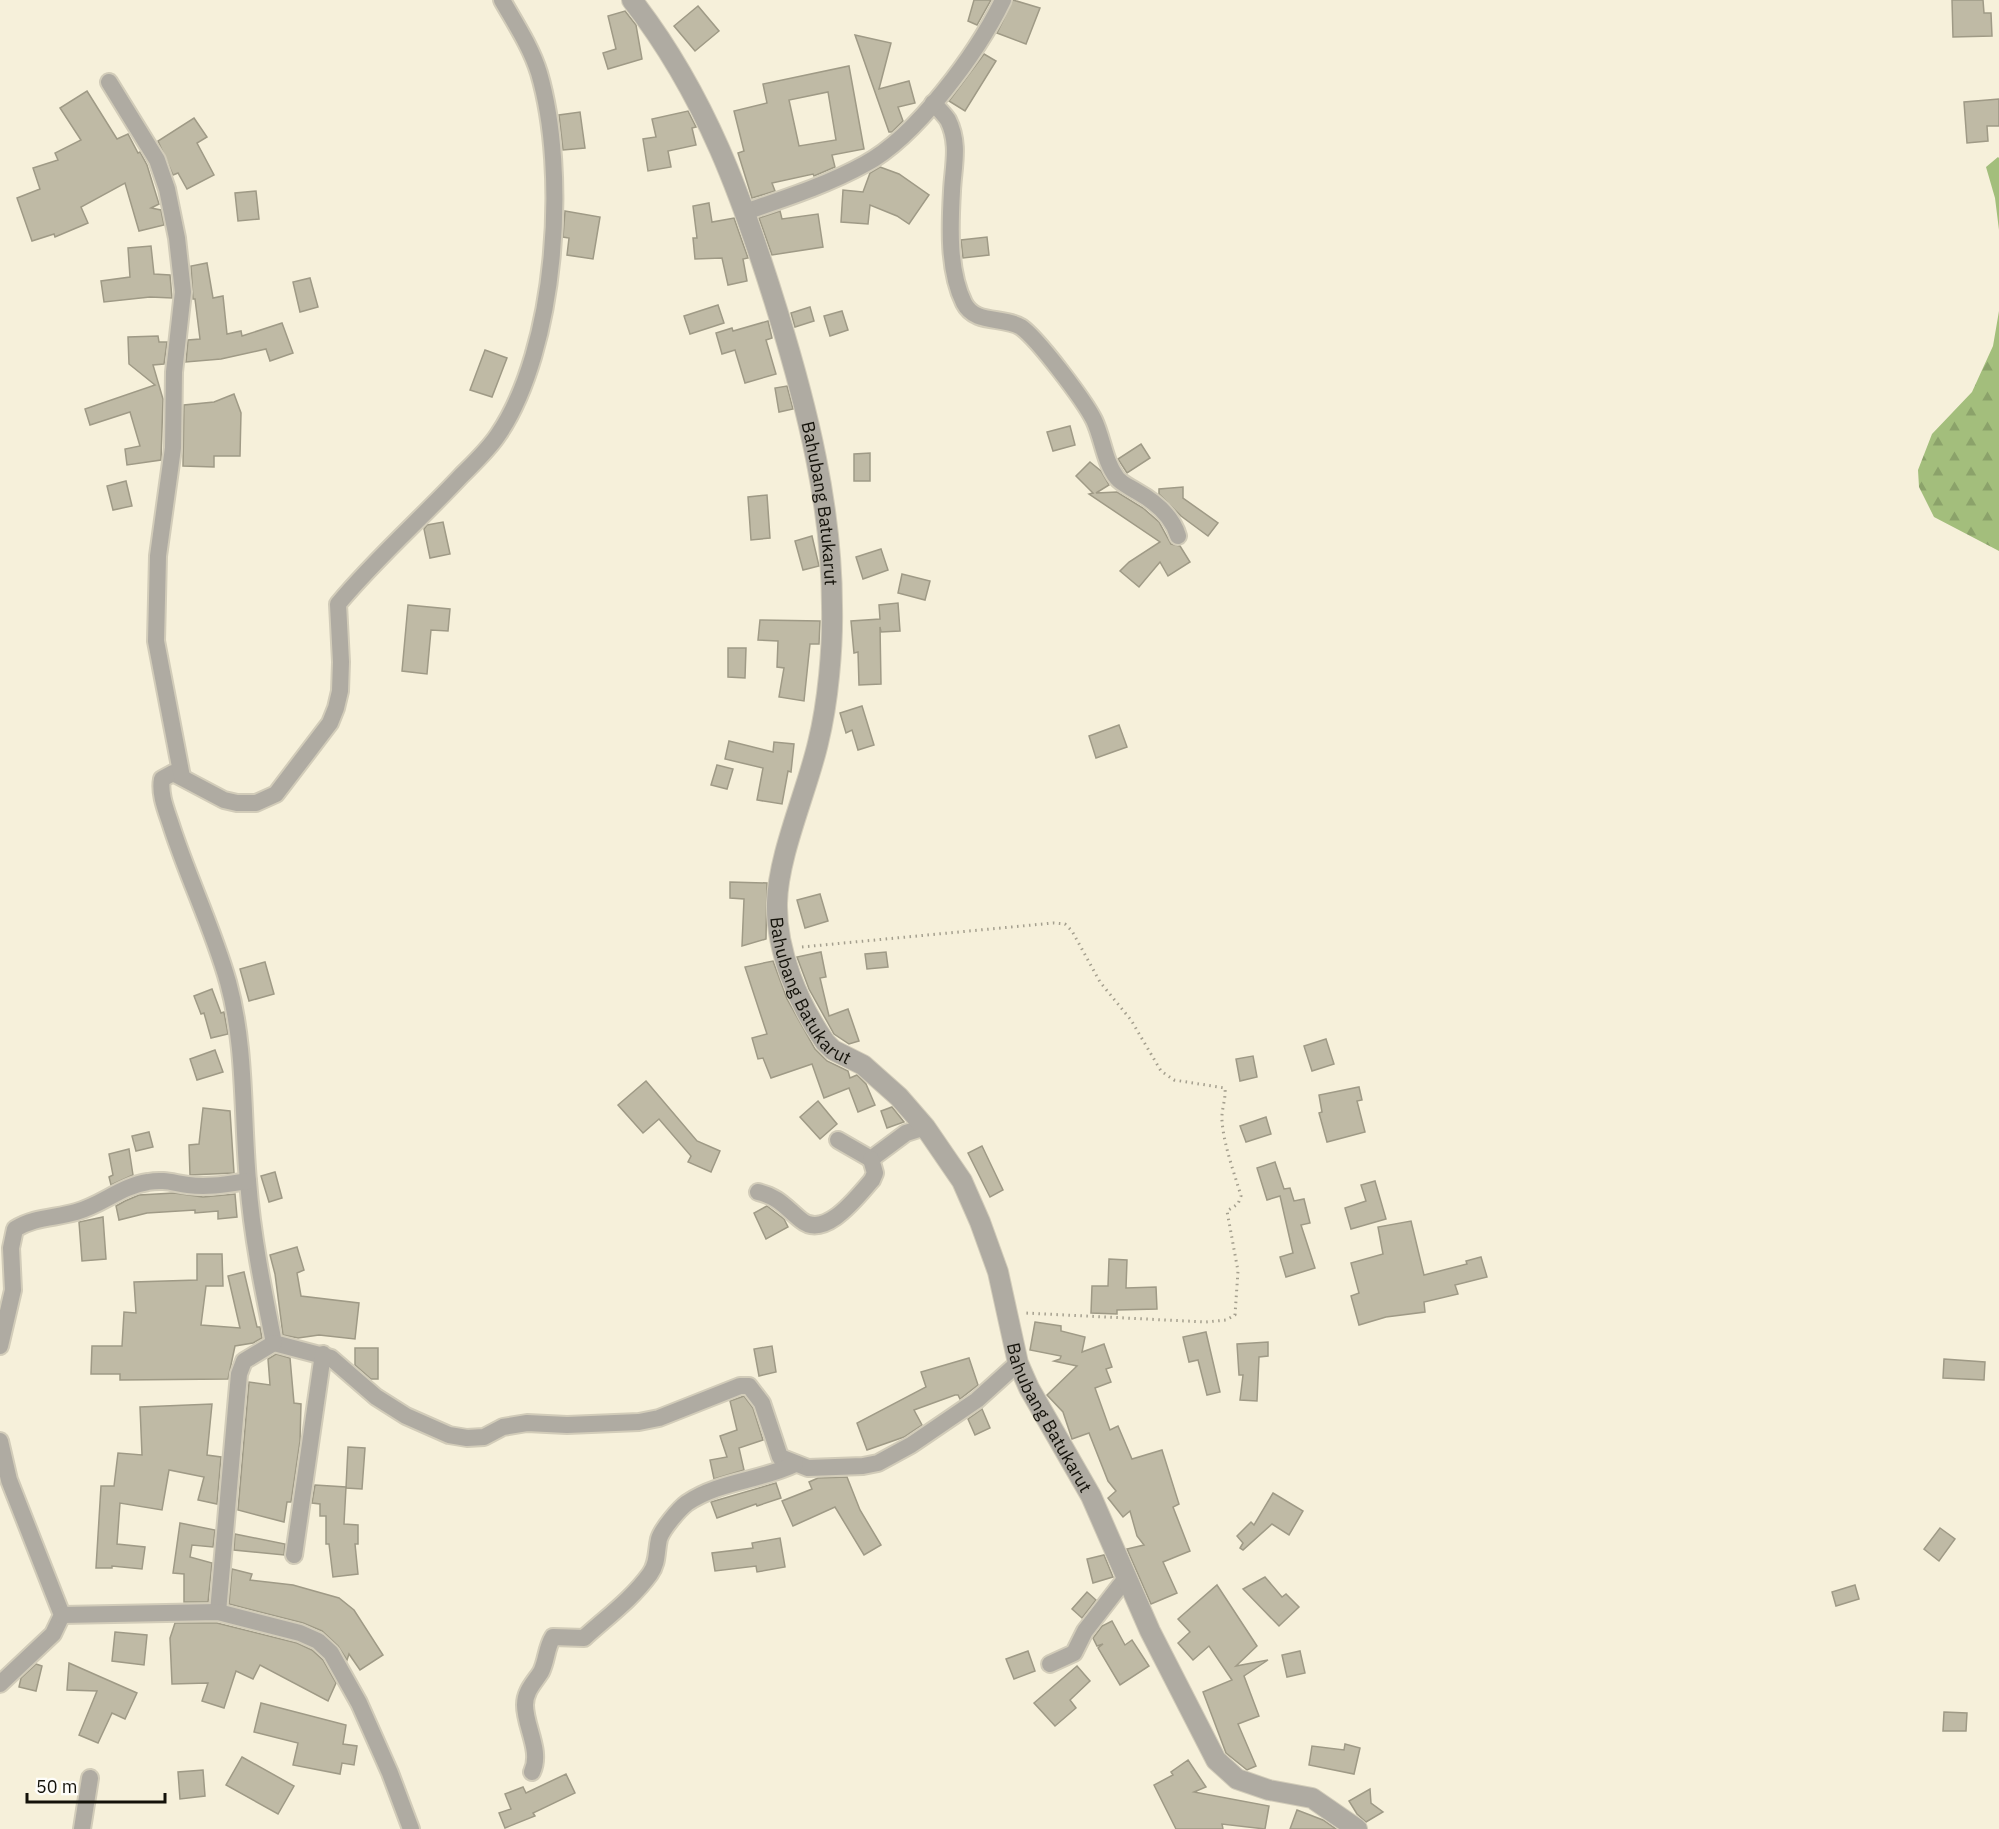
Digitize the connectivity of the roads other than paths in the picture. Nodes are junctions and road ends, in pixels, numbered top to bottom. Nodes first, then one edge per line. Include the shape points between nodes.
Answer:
1 (502, 0) edge
2 (632, 0) edge
3 (1003, 0) edge
4 (109, 82) dead end
5 (933, 103) junction
6 (745, 212) junction
7 (1178, 536) dead end
8 (182, 777) junction
9 (925, 1127) junction
10 (838, 1140) dead end
11 (871, 1159) junction
12 (248, 1181) junction
13 (758, 1192) dead end
14 (274, 1343) junction
15 (0, 1346) edge
16 (323, 1354) junction
17 (1018, 1363) junction
18 (0, 1441) edge
19 (795, 1464) junction
20 (294, 1555) dead end
21 (1126, 1578) junction
22 (218, 1612) junction
23 (62, 1615) junction
24 (1050, 1664) dead end
25 (0, 1684) edge
26 (532, 1772) dead end
27 (90, 1778) dead end
28 (82, 1829) edge
29 (411, 1829) edge
30 (1357, 1829) edge

1 - 8 street via 535,62 552,132 550,282 519,397 490,445 338,604 341,662 336,708 330,723 276,795 256,803 237,804
2 - 6 street, Bahubang Batukarut via 679,66 703,109
3 - 5 street via 967,60
4 - 8 street via 157,160 177,238 183,292 174,372 173,447 158,556 156,641
5 - 6 street via 886,150 866,164 807,191
5 - 7 street via 948,120 957,160 952,189 952,250 964,303 970,312 982,318 1021,328 1038,345 1094,419 1118,479 1153,501 1172,520
6 - 9 street, Bahubang Batukarut via 798,377 822,497 832,604 819,741 777,903 783,949 795,986 825,1042 879,1078
8 - 12 street via 166,774 161,786 228,983 241,1050
9 - 11 street via 906,1132
9 - 17 street, Bahubang Batukarut via 962,1181 980,1222 998,1272
10 - 11 street
11 - 13 street via 875,1173 872,1180 833,1221 823,1226 802,1221 781,1200
12 - 14 street
12 - 15 street via 209,1186 164,1179 145,1182 84,1210 34,1219 15,1228 10,1248 13,1290
14 - 16 street
14 - 22 street via 244,1361 239,1374
16 - 19 street via 406,1416 441,1432 467,1438 484,1437 502,1427 528,1423 639,1422 749,1386 762,1403 780,1457
16 - 20 street
17 - 19 street via 976,1400 894,1456 863,1466 808,1468
17 - 21 street, Bahubang Batukarut via 1091,1496
18 - 23 street via 9,1480
19 - 26 street via 711,1490 687,1502 660,1536 657,1563 650,1574 616,1611 584,1638 553,1637 541,1672 526,1696 537,1763
21 - 24 street via 1090,1623 1074,1653
21 - 30 street, Bahubang Batukarut via 1207,1746 1222,1766 1243,1781 1312,1798
22 - 23 street
22 - 29 street via 300,1633 318,1641 331,1653 359,1703
23 - 25 street via 53,1634
27 - 28 street

